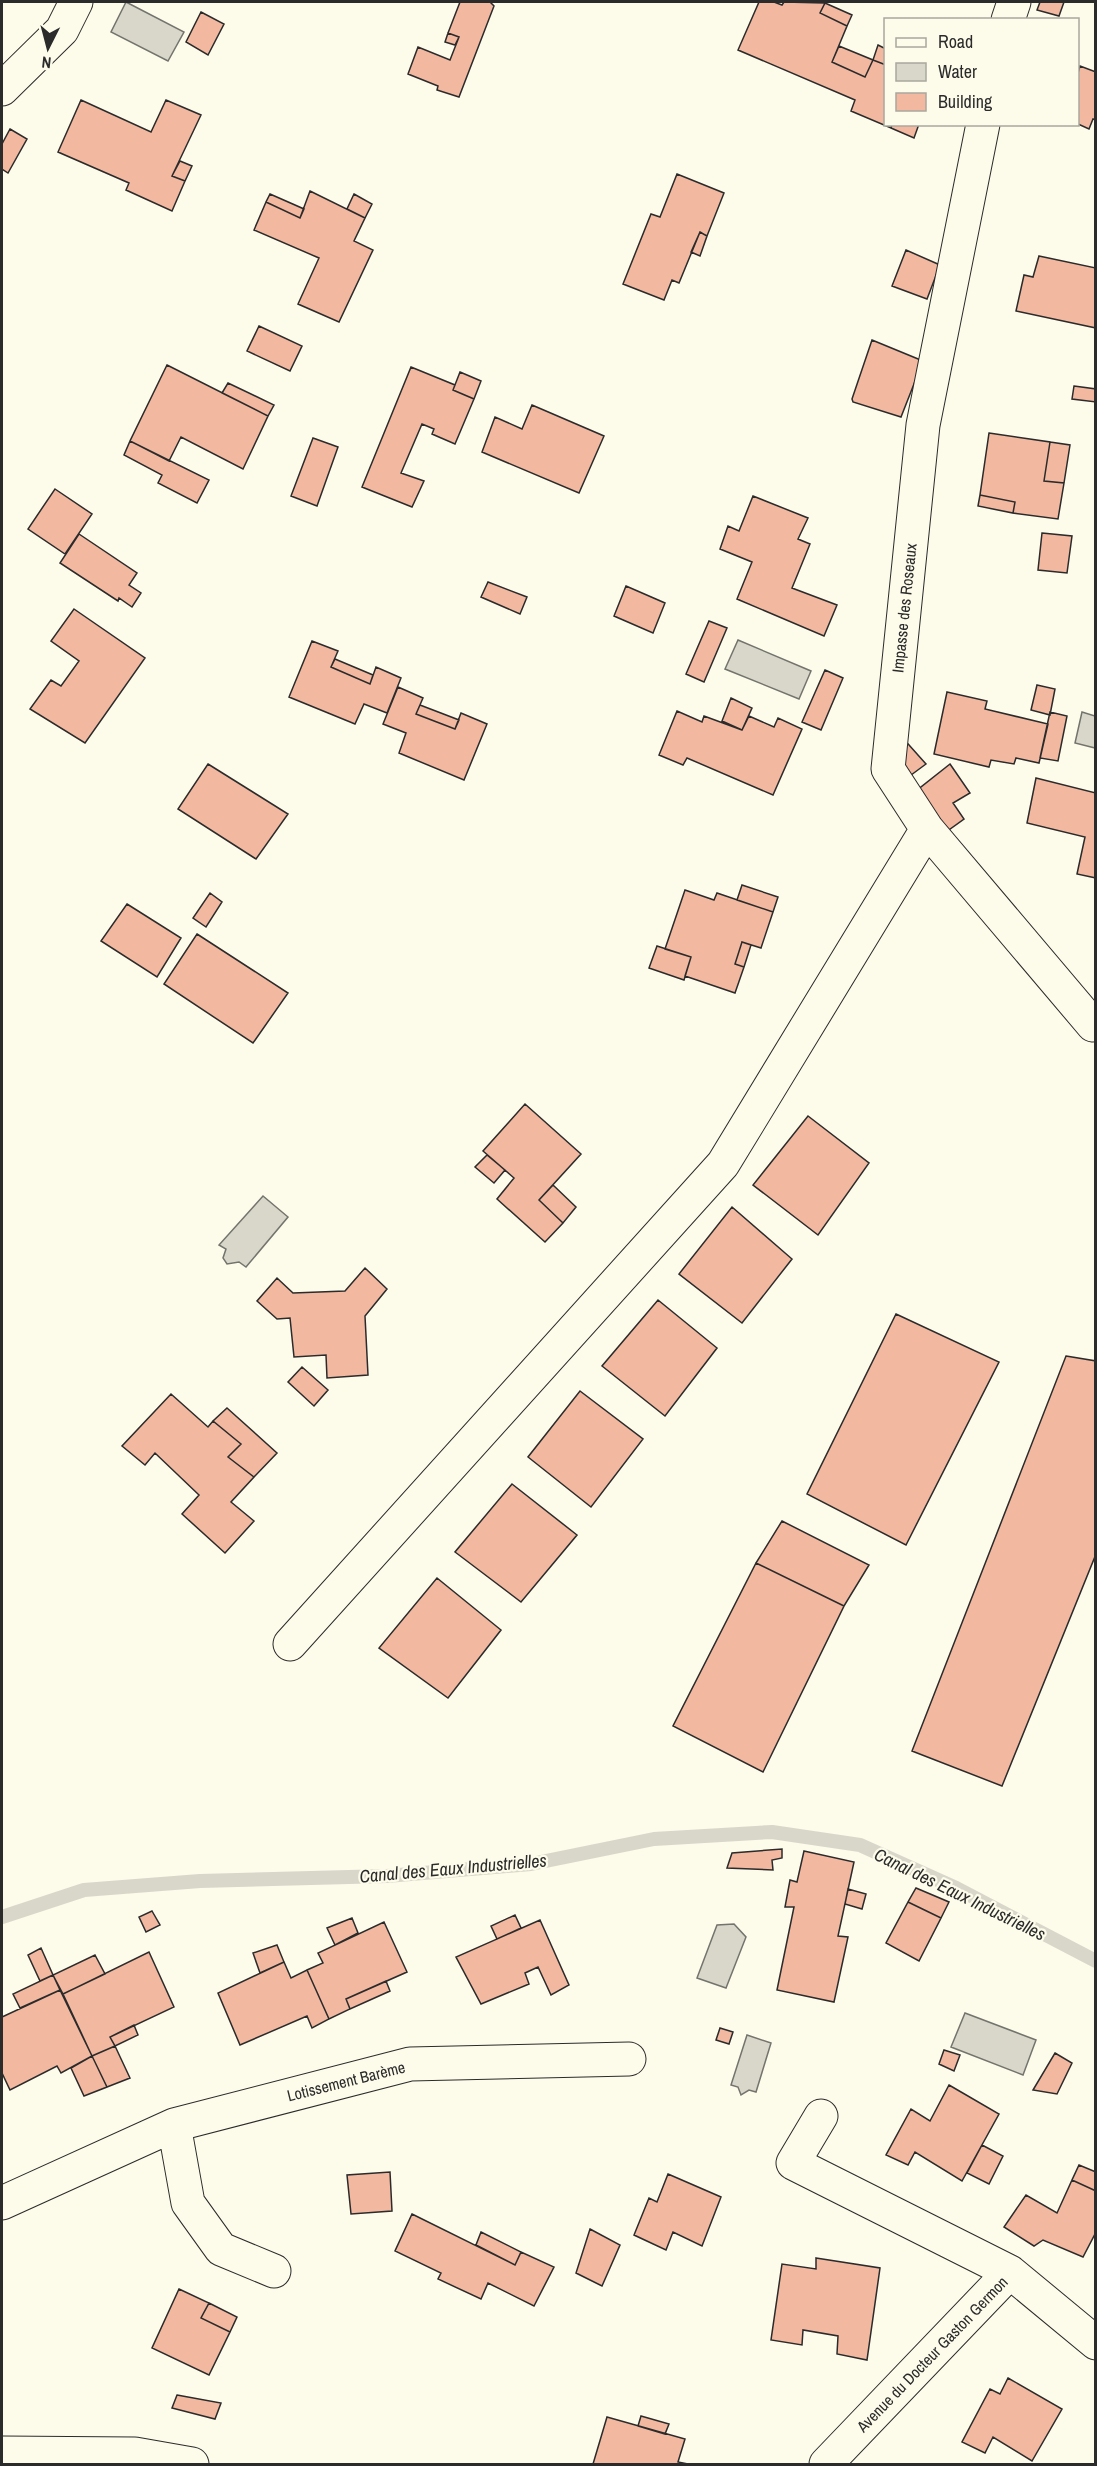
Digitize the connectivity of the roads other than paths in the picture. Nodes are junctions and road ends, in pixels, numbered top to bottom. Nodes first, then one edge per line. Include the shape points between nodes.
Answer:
1 (76, 2) edge
2 (1014, 2) edge
3 (1009, 18) edge
4 (2, 89) edge
5 (983, 126) edge
6 (927, 829) junction
7 (1093, 1025) dead end
8 (290, 1644) dead end
9 (628, 2059) dead end
10 (821, 2116) dead end
11 (174, 2125) junction
12 (2, 2203) edge
13 (274, 2271) dead end
14 (1010, 2272) junction
15 (1095, 2343) edge
16 (2, 2453) edge
17 (192, 2464) edge
18 (826, 2464) edge

1 - 4 street via 62,30
2 - 3 street
5 - 6 street, Impasse des Roseaux via 923,425 888,769
6 - 7 street, Impasse des Roseaux
6 - 8 street via 723,1164
9 - 11 street, Lotissement Barème via 410,2064
10 - 14 street via 793,2163
11 - 12 street, Lotissement Barème
11 - 13 street via 188,2203 220,2249
14 - 15 street, Avenue du Docteur Gaston Germon
14 - 18 street, Avenue du Docteur Gaston Germon
16 - 17 street via 135,2454

